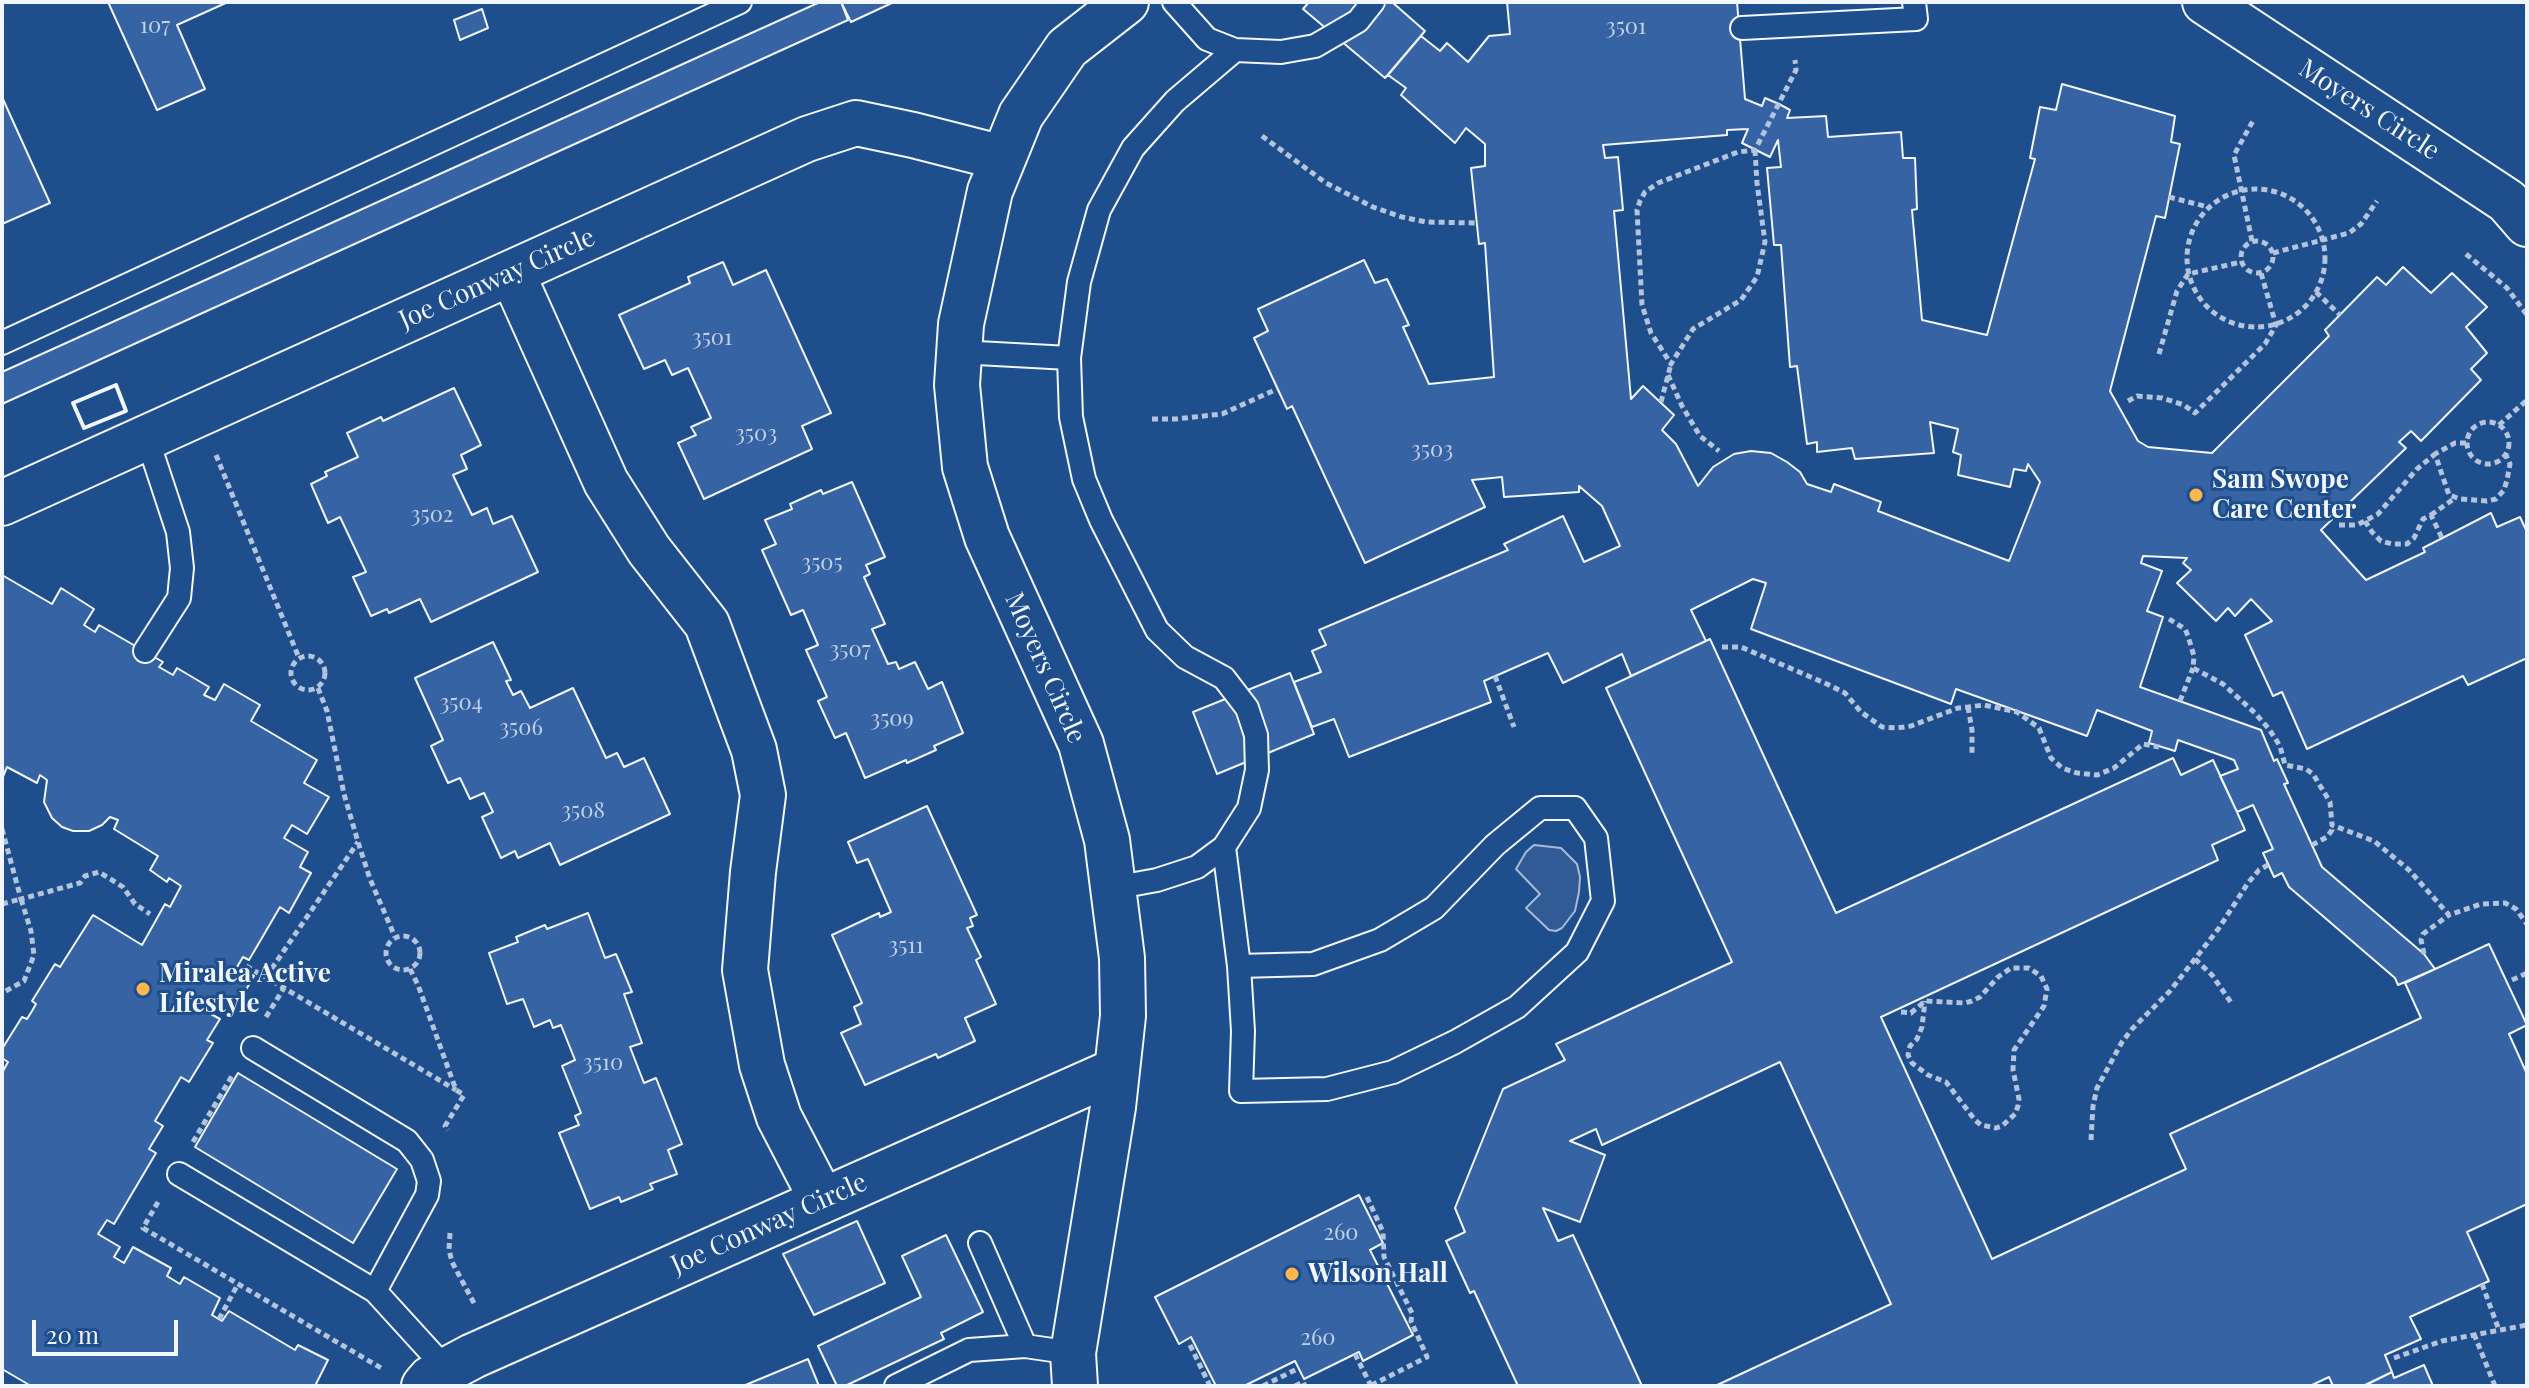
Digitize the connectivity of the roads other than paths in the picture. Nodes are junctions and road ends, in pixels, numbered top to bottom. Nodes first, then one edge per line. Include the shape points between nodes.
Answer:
1 (740, 2) edge
2 (1126, 2) edge
3 (1174, 2) edge
4 (1373, 2) edge
5 (1914, 2) edge
6 (2205, 2) edge
7 (1742, 28) dead end
8 (1235, 50) junction
9 (1003, 158) junction
10 (2527, 224) edge
11 (512, 273) junction
12 (2, 343) edge
13 (959, 352) junction
14 (1069, 358) junction
15 (147, 438) junction
16 (2, 503) edge
17 (145, 651) dead end
18 (1224, 847) junction
19 (1113, 888) junction
20 (1239, 966) junction
21 (253, 1048) dead end
22 (1117, 1070) junction
23 (179, 1174) dead end
24 (822, 1200) junction
25 (980, 1243) dead end
26 (375, 1291) junction
27 (1025, 1346) junction
28 (1074, 1369) edge
29 (437, 1380) edge
30 (896, 1386) edge

1 - 12 lane
2 - 9 street, Moyers Circle via 1067,48 1021,115
3 - 8 lane via 1207,39
4 - 8 lane via 1358,21 1315,46 1281,52
5 - 7 lane via 1916,19
6 - 10 street, Moyers Circle via 2507,201
8 - 14 lane via 1175,101 1133,148 1099,210 1079,282
9 - 11 street, Joe Conway Circle via 856,123 807,139
9 - 13 street, Moyers Circle via 990,191
11 - 15 street, Joe Conway Circle
11 - 24 street via 606,482 649,550 707,624 754,750 763,795 745,970 762,1065 779,1117
13 - 14 lane
13 - 19 street, Moyers Circle via 965,467 987,537 1081,744 1107,840
14 - 18 lane via 1071,417 1084,479 1101,520 1157,630 1185,657 1224,678 1247,708 1256,735 1257,770 1249,808
15 - 16 street, Joe Conway Circle
15 - 17 lane via 178,532 182,568 179,598
18 - 19 lane via 1197,867
18 - 20 lane
19 - 22 street, Moyers Circle via 1122,958
20 - 20 lane via 1241,1091 1327,1089 1393,1072 1517,1007 1577,952 1603,901 1596,838 1575,808 1540,808 1434,908 1380,940 1313,964
21 - 26 lane via 407,1141 422,1160 427,1195
22 - 24 street, Joe Conway Circle
22 - 28 street, Moyers Circle
23 - 26 lane
24 - 29 street, Joe Conway Circle via 473,1356
25 - 27 lane
26 - 29 lane
27 - 28 lane
27 - 30 lane via 969,1350

